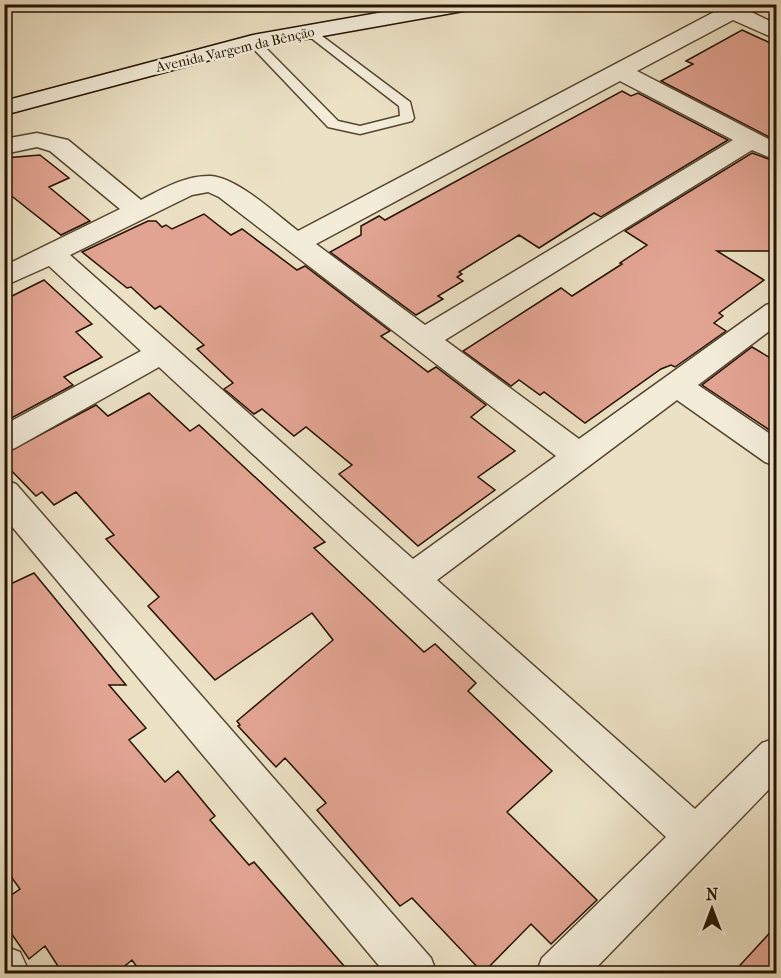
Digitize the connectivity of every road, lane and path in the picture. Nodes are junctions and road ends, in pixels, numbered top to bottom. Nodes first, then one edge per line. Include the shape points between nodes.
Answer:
1 (469, 4) edge
2 (724, 8) edge
3 (310, 31) junction
4 (777, 32) edge
5 (253, 42) junction
6 (621, 72) junction
7 (4, 108) edge
8 (751, 140) junction
9 (4, 147) edge
10 (777, 153) edge
11 (137, 210) junction
12 (298, 242) junction
13 (52, 254) junction
14 (4, 277) edge
15 (777, 312) edge
16 (424, 339) junction
17 (162, 352) junction
18 (677, 385) junction
19 (4, 440) edge
20 (777, 454) edge
21 (579, 456) junction
22 (4, 493) edge
23 (412, 579) junction
24 (777, 756) edge
25 (696, 837) junction
26 (4, 968) edge
27 (8, 974) edge
28 (415, 974) edge
29 (558, 974) edge

1 - 3 street, Avenida Vargem da Bênção
2 - 4 street
2 - 6 street
3 - 5 street, Avenida Vargem da Bênção
3 - 5 lane via 405,105 407,118 353,133 342,129
5 - 7 street, Avenida Vargem da Bênção
6 - 8 street
6 - 12 street
8 - 10 street
8 - 16 street
9 - 11 street via 38,140 59,146
11 - 12 street via 184,188 211,184 228,191
11 - 13 street
12 - 16 street
13 - 14 street
13 - 17 street
15 - 18 street
16 - 21 street
17 - 19 street
17 - 23 street
18 - 20 street
18 - 21 street
21 - 23 street
22 - 28 street
23 - 25 street
24 - 25 street
25 - 29 street
26 - 27 street

